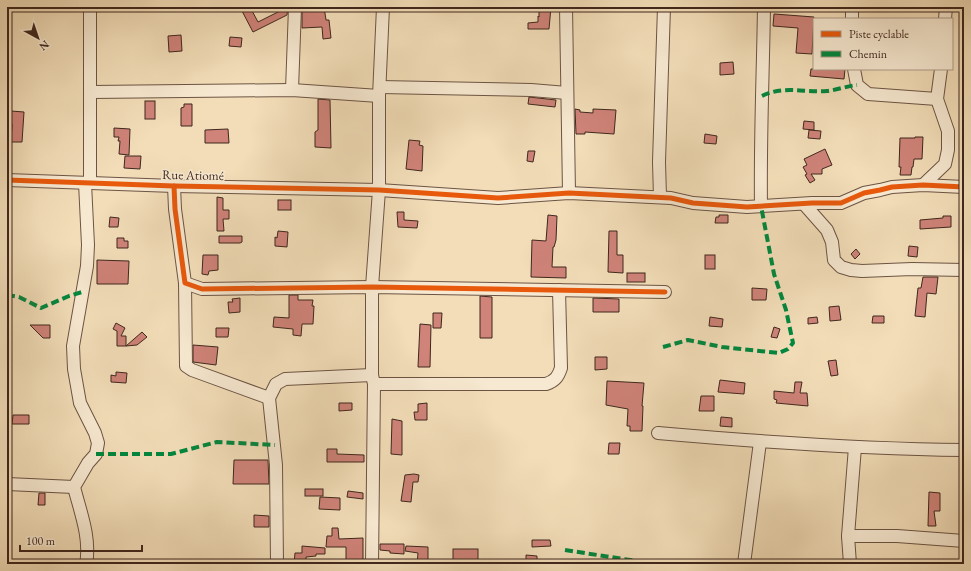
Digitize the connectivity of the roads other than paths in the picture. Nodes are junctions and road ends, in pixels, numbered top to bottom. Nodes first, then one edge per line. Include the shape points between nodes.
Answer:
1 (90, 7) edge
2 (295, 7) edge
3 (383, 7) edge
4 (566, 7) edge
5 (664, 7) edge
6 (764, 7) edge
7 (852, 7) edge
8 (946, 7) edge
9 (852, 18) edge
10 (945, 18) edge
11 (854, 70) edge
12 (940, 70) edge
13 (292, 90) junction
14 (379, 91) junction
15 (91, 92) junction
16 (567, 93) junction
17 (937, 99) junction
18 (7, 180) edge
19 (88, 183) junction
20 (923, 185) junction
21 (174, 186) junction
22 (964, 187) edge
23 (379, 190) junction
24 (569, 193) junction
25 (660, 197) junction
26 (804, 204) junction
27 (761, 206) junction
28 (964, 270) edge
29 (185, 283) junction
30 (372, 287) junction
31 (559, 290) junction
32 (665, 292) dead end
33 (373, 379) junction
34 (269, 398) junction
35 (658, 433) dead end
36 (760, 442) junction
37 (854, 447) junction
38 (964, 450) edge
39 (7, 484) edge
40 (74, 487) junction
41 (848, 536) junction
42 (964, 541) edge
43 (86, 564) edge
44 (277, 564) edge
45 (372, 564) edge
46 (744, 564) edge
47 (850, 564) edge

1 - 15 street
2 - 13 street
3 - 14 street
4 - 16 street
5 - 25 street
6 - 27 street
7 - 9 street
8 - 10 street
11 - 17 street via 858,85 868,94
12 - 17 street
13 - 14 street
13 - 15 street
14 - 16 street via 531,90
14 - 23 street
15 - 19 street
16 - 24 street
17 - 20 street via 948,131 948,150 945,164
18 - 19 street, Rue Atiomé
19 - 21 street, Rue Atiomé
19 - 40 street via 87,266 73,346 80,403 98,443 96,454
20 - 22 street, Rue Atiomé
20 - 26 street, Rue Atiomé via 892,186 864,193 841,203
21 - 23 street, Rue Atiomé
21 - 29 street
23 - 24 street, Rue Atiomé via 498,198
23 - 30 street
24 - 25 street, Rue Atiomé
25 - 27 street, Rue Atiomé via 693,203
26 - 27 street, Rue Atiomé
26 - 28 street via 827,230 832,242 834,260 841,267 862,271
29 - 30 street via 202,289
29 - 34 street via 186,366
30 - 31 street
30 - 33 street
31 - 32 street
31 - 33 street via 561,368 552,382 546,384
33 - 34 street via 285,379 276,384
33 - 45 street
34 - 44 street via 276,465
35 - 36 street
36 - 37 street
36 - 46 street
37 - 38 street
37 - 41 street
39 - 40 street
40 - 43 street via 88,546
41 - 42 street via 897,536
41 - 47 street

